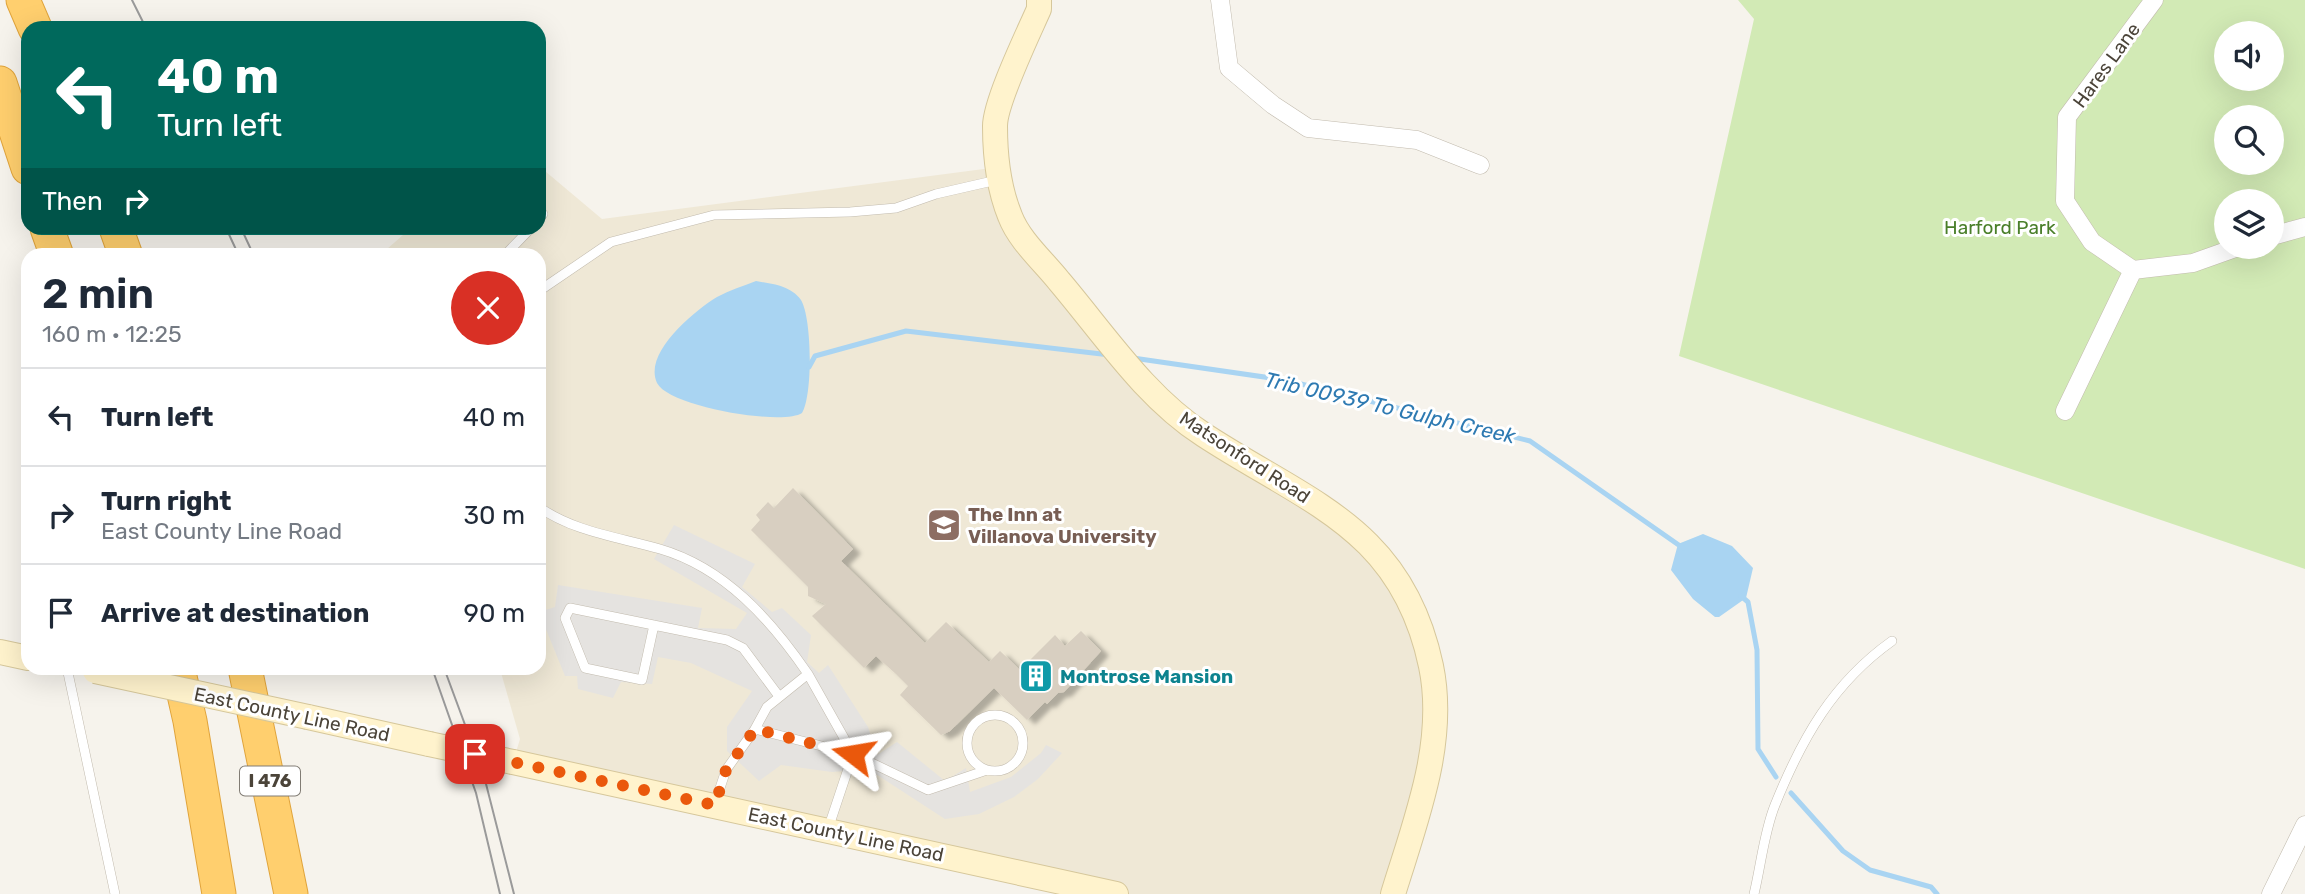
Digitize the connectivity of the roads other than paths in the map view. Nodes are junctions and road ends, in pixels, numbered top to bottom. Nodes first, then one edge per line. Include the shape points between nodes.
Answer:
1 (23, 0) edge
2 (1039, 0) edge
3 (1220, 0) edge
4 (2154, 0) edge
5 (32, 21) edge
6 (0, 83) edge
7 (21, 147) edge
8 (1480, 165) dead end
9 (999, 180) junction
10 (2305, 227) edge
11 (2284, 233) edge
12 (524, 235) edge
13 (512, 248) edge
14 (2214, 255) edge
15 (2133, 270) junction
16 (546, 286) edge
17 (2065, 411) dead end
18 (546, 511) edge
19 (654, 625) junction
20 (1892, 640) dead end
21 (0, 652) edge
22 (21, 656) edge
23 (808, 674) junction
24 (68, 675) edge
25 (112, 675) edge
26 (180, 675) edge
27 (246, 675) edge
28 (778, 695) junction
29 (755, 729) junction
30 (853, 754) junction
31 (987, 770) junction
32 (715, 805) junction
33 (2305, 825) edge
34 (828, 829) junction
35 (115, 894) edge
36 (219, 894) edge
37 (290, 894) edge
38 (1116, 894) edge
39 (1393, 894) edge
40 (1754, 894) edge
41 (2271, 894) edge

1 - 5 highway
2 - 9 main road, Matsonford Road via 995,123
3 - 8 street via 1229,68 1308,128 1417,140
4 - 15 street, Hares Lane via 2067,117 2065,201 2092,242
6 - 7 highway
9 - 16 lane via 896,208 713,215 611,242
9 - 39 main road, Matsonford Road via 1017,229 1157,397 1202,434 1332,512 1365,538 1408,596 1431,665 1435,696 1427,780
10 - 11 street
12 - 13 lane
14 - 15 street
15 - 17 street
18 - 23 lane via 715,573 785,640
19 - 19 lane via 570,608 565,618 585,668 642,680
19 - 28 lane via 727,640 743,648
20 - 40 lane via 1861,662 1824,706 1774,806
21 - 22 main road
23 - 28 lane
23 - 30 lane
24 - 35 lane
25 - 32 main road, East County Line Road, bridge
26 - 36 highway
27 - 37 highway, I 476
28 - 29 lane via 766,706
29 - 30 lane
29 - 32 lane via 726,770
30 - 31 lane via 928,790
30 - 34 lane
31 - 31 lane via 1012,765 1022,750 1021,733 1002,715 985,716 968,735 968,752
32 - 34 main road, East County Line Road
33 - 41 street
34 - 38 main road, East County Line Road

